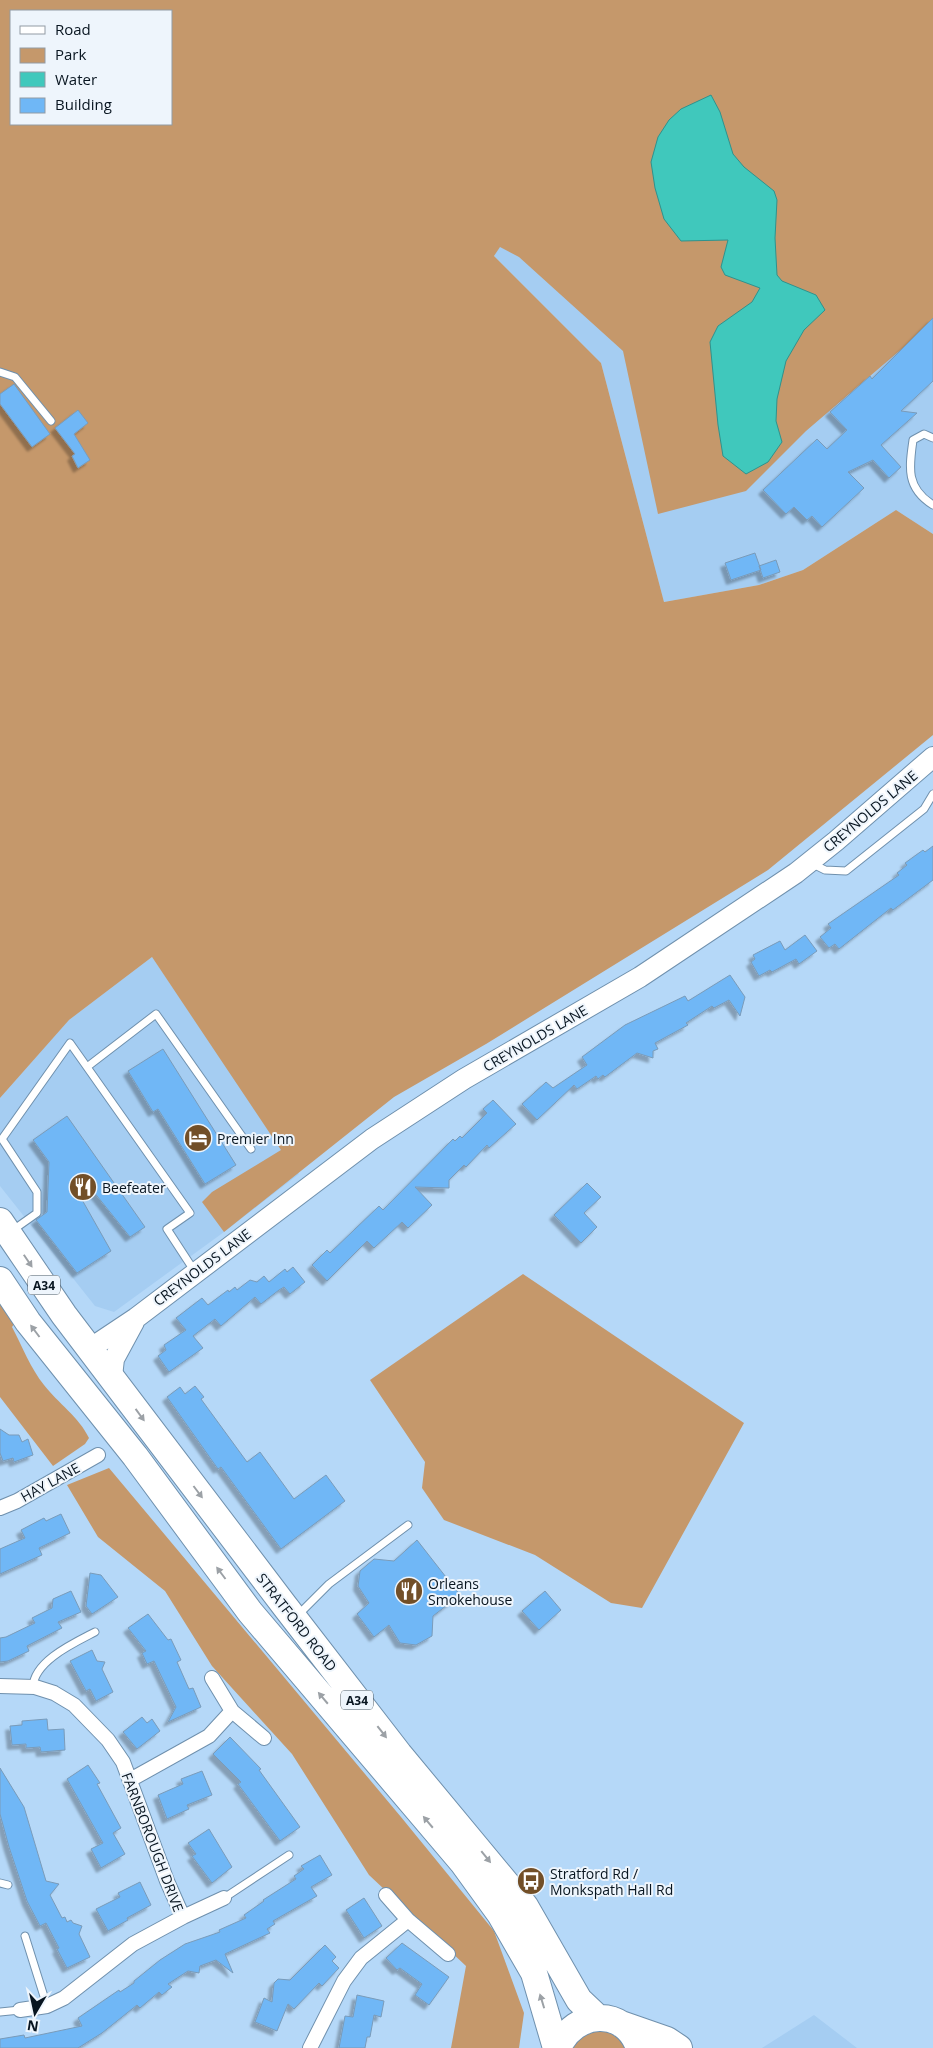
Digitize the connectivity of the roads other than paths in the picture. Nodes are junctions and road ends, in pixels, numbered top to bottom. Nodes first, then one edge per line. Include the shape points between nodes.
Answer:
1 (0, 372) edge
2 (50, 421) dead end
3 (933, 438) edge
4 (932, 504) edge
5 (933, 757) edge
6 (933, 794) edge
7 (809, 862) junction
8 (87, 1067) junction
9 (251, 1148) dead end
10 (5, 1227) edge
11 (195, 1272) junction
12 (0, 1280) edge
13 (136, 1318) junction
14 (78, 1359) junction
15 (112, 1376) junction
16 (98, 1455) dead end
17 (0, 1508) edge
18 (408, 1525) dead end
19 (294, 1618) junction
20 (95, 1632) dead end
21 (212, 1678) dead end
22 (0, 1686) edge
23 (33, 1687) junction
24 (232, 1710) junction
25 (264, 1738) dead end
26 (130, 1780) junction
27 (288, 1855) dead end
28 (386, 1895) dead end
29 (224, 1898) joint
30 (183, 1917) junction
31 (408, 1920) junction
32 (25, 1936) dead end
33 (448, 1954) dead end
34 (47, 2006) junction
35 (20, 2010) joint
36 (0, 2012) edge
37 (608, 2020) junction
38 (310, 2048) edge
39 (557, 2048) edge
40 (639, 2048) edge
41 (679, 2048) edge

1 - 2 lane via 15,377
3 - 4 lane via 924,434 913,440 910,462 913,486 923,499
5 - 7 street, CREYNOLDS LANE
6 - 7 lane via 924,808 846,871 826,870
7 - 11 street, CREYNOLDS LANE via 640,977 464,1079 372,1139
8 - 9 lane via 156,1014
8 - 10 lane via 70,1043 2,1139 37,1192 37,1213
8 - 11 lane via 190,1213 166,1229
10 -> 14 highway, STRATFORD ROAD / A34 via 64,1315
11 - 13 street, CREYNOLDS LANE
14 -> 12 highway, STRATFORD ROAD / A34 via 28,1322
13 - 14 street, CREYNOLDS LANE
13 - 15 street, CREYNOLDS LANE via 114,1359
14 - 15 highway, STRATFORD ROAD / A34
39 -> 14 highway, STRATFORD ROAD / A34 via 534,1973 500,1914 463,1863 250,1612 135,1456 133,1437 110,1409
15 -> 19 highway, STRATFORD ROAD / A34
16 - 17 street, HAY LANE
18 - 19 lane via 329,1584
19 -> 37 highway, STRATFORD ROAD / A34 via 399,1754 525,1906 579,2000
20 - 23 lane via 61,1650 35,1677
21 - 24 street
22 - 23 street, FARNBOROUGH DRIVE
23 - 26 street, FARNBOROUGH DRIVE via 54,1693 79,1709 108,1740 123,1762
24 - 25 street
24 - 26 street via 208,1736
26 - 30 street, FARNBOROUGH DRIVE
27 - 29 lane
28 - 31 street
29 - 30 street
30 - 34 street, FARNBOROUGH DRIVE via 133,1944 64,1998
31 - 33 street
31 - 38 street via 361,1958 344,1981
32 - 34 lane
34 - 35 street, FARNBOROUGH DRIVE
35 - 36 lane
37 - 39 highway, A34 via 584,2020 572,2027
37 - 40 highway, A34 via 629,2030
37 - 41 highway, STRATFORD ROAD / A34 via 667,2040

